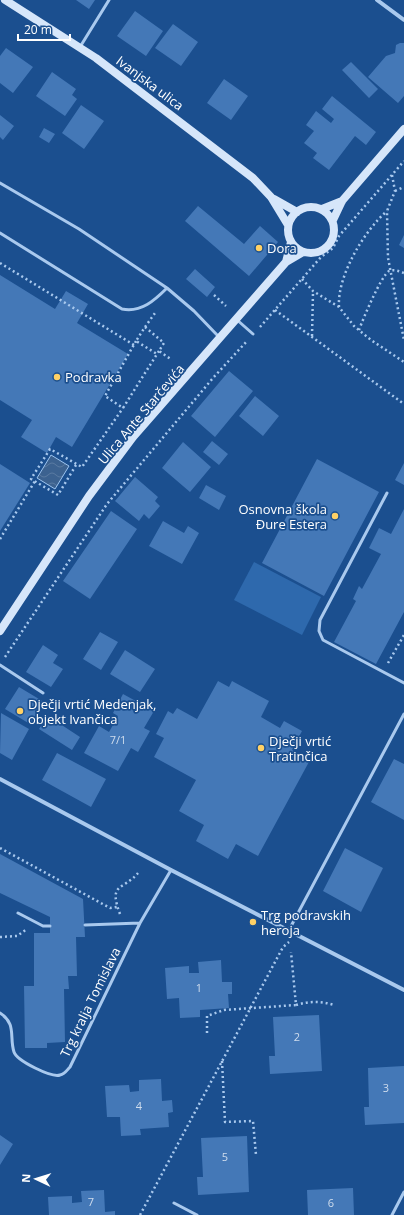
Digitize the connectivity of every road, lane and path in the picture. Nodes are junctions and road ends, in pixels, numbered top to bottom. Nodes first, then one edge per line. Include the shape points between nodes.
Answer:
1 (4, 0) edge
2 (110, 0) edge
3 (377, 0) edge
4 (0, 6) edge
5 (404, 20) edge
6 (80, 48) junction
7 (404, 129) edge
8 (404, 161) edge
9 (392, 175) junction
10 (0, 183) edge
11 (404, 187) edge
12 (395, 191) junction
13 (271, 197) junction
14 (342, 201) junction
15 (322, 209) junction
16 (387, 210) junction
17 (297, 212) junction
18 (333, 220) junction
19 (288, 225) junction
20 (0, 233) edge
21 (291, 242) junction
22 (303, 252) junction
23 (286, 262) junction
24 (0, 263) edge
25 (389, 271) junction
26 (404, 273) edge
27 (302, 279) junction
28 (167, 288) junction
29 (313, 291) junction
30 (214, 295) dead end
31 (226, 306) dead end
32 (339, 308) junction
33 (275, 310) junction
34 (236, 319) junction
35 (260, 327) dead end
36 (359, 330) junction
37 (253, 334) dead end
38 (312, 336) junction
39 (220, 338) junction
40 (404, 340) edge
41 (136, 341) junction
42 (247, 341) dead end
43 (134, 345) junction
44 (160, 351) junction
45 (157, 354) junction
46 (172, 360) dead end
47 (404, 362) edge
48 (404, 404) edge
49 (123, 408) junction
50 (76, 465) junction
51 (35, 481) junction
52 (387, 493) dead end
53 (0, 539) edge
54 (0, 629) edge
55 (404, 635) edge
56 (4, 658) dead end
57 (0, 665) edge
58 (383, 672) junction
59 (404, 683) edge
60 (43, 693) dead end
61 (404, 714) edge
62 (0, 778) edge
63 (0, 848) edge
64 (171, 870) junction
65 (138, 873) dead end
66 (116, 907) junction
67 (18, 913) dead end
68 (120, 914) dead end
69 (37, 922) junction
70 (140, 922) junction
71 (85, 925) dead end
72 (50, 926) dead end
73 (289, 930) junction
74 (0, 937) edge
75 (290, 941) dead end
76 (291, 952) dead end
77 (404, 990) edge
78 (296, 1005) junction
79 (334, 1005) dead end
80 (250, 1008) junction
81 (0, 1012) edge
82 (207, 1033) dead end
83 (222, 1060) junction
84 (256, 1155) dead end
85 (404, 1192) edge
86 (174, 1203) dead end
87 (140, 1215) edge
88 (197, 1215) edge
89 (392, 1215) edge

1 - 4 lane
1 - 6 main road, Ivanjska ulica
2 - 6 lane
3 - 5 street
6 - 13 main road, Ivanjska ulica via 252,178
7 - 14 main road
8 - 9 path
9 - 12 path
9 - 27 path via 339,236 333,248 321,257
10 - 28 lane via 90,236
11 - 12 path
12 - 16 path
13 - 17 main road
13 - 19 main road
14 - 15 main road
14 - 18 main road
15 - 17 main road via 307,207
15 - 18 main road
16 - 25 path
16 - 32 path via 350,263 340,288
17 - 19 main road
18 - 22 main road via 334,235 326,248 311,253
19 - 21 main road
20 - 28 lane via 122,309 140,308
21 - 22 main road
21 - 23 main road
22 - 23 main road
23 - 34 main road, Ulica Ante Starčevića
24 - 43 path
25 - 26 path
25 - 36 path via 382,278
25 - 40 path
27 - 29 path
27 - 33 path
28 - 39 lane
29 - 32 path
29 - 38 path
30 - 31 path
32 - 36 path
33 - 35 path
33 - 38 path
34 - 37 lane
34 - 39 main road, Ulica Ante Starčevića
36 - 47 path
38 - 48 path
39 - 54 main road, Ulica Ante Starčevića via 128,443 89,496
41 - 43 path
41 - 44 path via 145,327 164,342
41 - 45 path
42 - 56 path via 107,504
43 - 49 path via 105,396
44 - 45 path
44 - 46 path
45 - 49 path
49 - 50 path via 82,467
50 - 51 path via 58,495
50 - 51 path via 50,449 31,479
51 - 53 path
52 - 58 lane via 320,620 319,631 322,640
55 - 58 path
57 - 60 lane
58 - 59 lane
61 - 73 lane
62 - 64 street
63 - 66 path via 110,908
64 - 70 lane, Trg kralja Tomislava
64 - 73 street
65 - 66 path via 118,889 114,901
66 - 68 path
67 - 69 lane
69 - 72 lane via 43,926
69 - 74 path via 17,936
70 - 71 lane
70 - 81 lane, Trg kralja Tomislava via 65,1073 59,1076 52,1075 19,1059 14,1052 11,1026
73 - 77 street
75 - 80 path via 283,947
76 - 78 path
78 - 79 path via 323,1002
78 - 80 path
80 - 82 path via 224,1010 207,1016
80 - 83 path
83 - 84 path via 225,1122 253,1121
83 - 87 path
85 - 89 lane
86 - 88 lane

